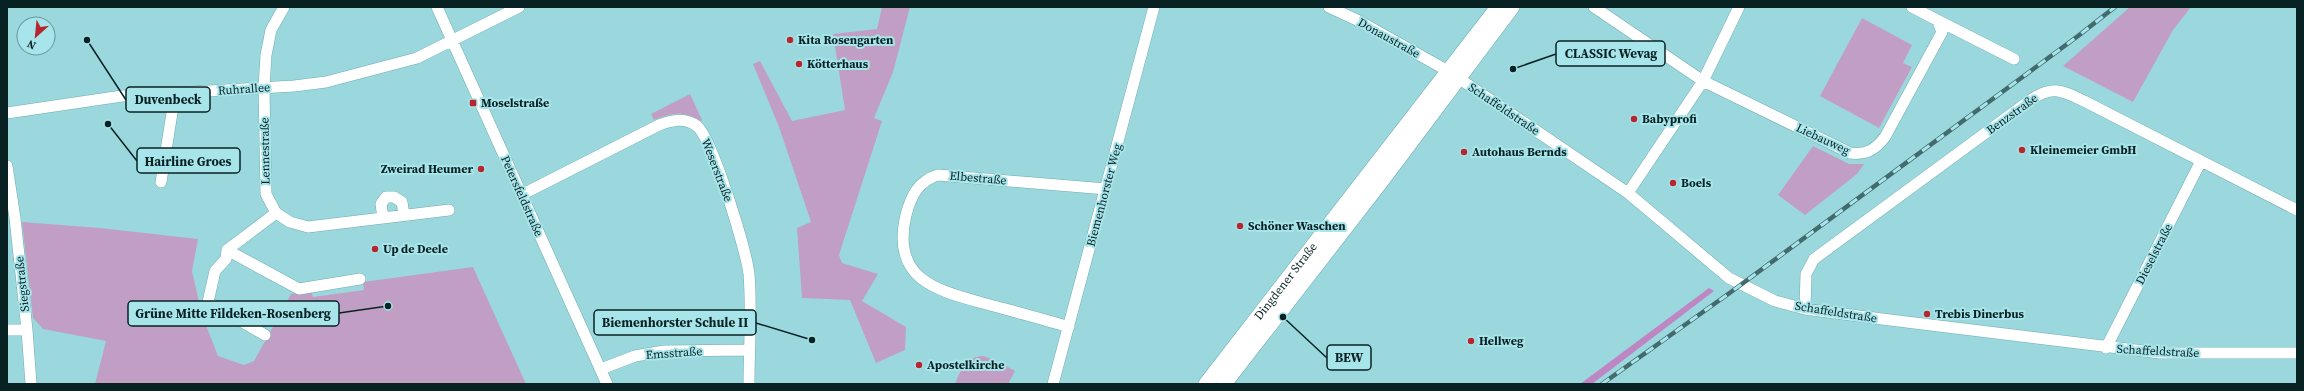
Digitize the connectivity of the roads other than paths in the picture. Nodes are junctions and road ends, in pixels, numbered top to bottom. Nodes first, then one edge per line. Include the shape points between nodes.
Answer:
1 (284, 7) edge
2 (437, 7) edge
3 (519, 7) edge
4 (1154, 7) edge
5 (1329, 7) edge
6 (1498, 7) edge
7 (1512, 7) edge
8 (1594, 7) edge
9 (1739, 7) edge
10 (1912, 7) edge
11 (1937, 20) junction
12 (452, 41) junction
13 (2014, 59) dead end
14 (1454, 75) junction
15 (1703, 81) junction
16 (264, 87) junction
17 (175, 94) junction
18 (7, 113) edge
19 (1381, 160) junction
20 (2201, 161) junction
21 (7, 166) edge
22 (161, 182) dead end
23 (1106, 189) junction
24 (1628, 193) junction
25 (521, 195) junction
26 (449, 210) dead end
27 (2297, 210) edge
28 (276, 213) junction
29 (404, 215) junction
30 (383, 218) junction
31 (1343, 231) junction
32 (227, 250) junction
33 (360, 279) dead end
34 (1805, 309) junction
35 (1069, 327) junction
36 (7, 330) edge
37 (26, 330) junction
38 (265, 335) dead end
39 (2106, 348) junction
40 (749, 350) junction
41 (2297, 353) edge
42 (601, 369) junction
43 (30, 384) edge
44 (607, 384) edge
45 (749, 384) edge
46 (1053, 384) edge
47 (1206, 384) edge
48 (1224, 384) edge

1 - 16 street, Lennestraße via 272,30 267,48
2 - 12 street, Petersfeldstraße
3 - 12 street
4 - 23 street, Biemenhorster Weg
5 - 14 street, Donaustraße via 1359,21
6 - 14 main road, Dingdener Straße
7 - 14 main road, Dingdener Straße
8 - 15 street, Liebauweg
9 - 15 street
10 - 11 street
11 - 13 street
11 - 15 street, Liebauweg via 1942,32 1940,38 1885,137 1868,153 1850,153
12 - 16 street, Ruhrallee via 418,58 357,75 294,86
12 - 25 street, Petersfeldstraße
14 - 19 main road, Dingdener Straße
14 - 24 street, Schaffeldstraße
14 - 31 main road, Dingdener Straße
15 - 24 street
16 - 17 street, Ruhrallee
16 - 28 street, Lennestraße via 266,194
17 - 18 street, Ruhrallee via 122,96
17 - 22 street
19 - 31 main road, Dingdener Straße via 1340,217 1338,224
19 - 47 main road, Dingdener Straße
20 - 27 street, Benzstraße
20 - 34 street, Benzstraße via 2065,92 2053,90 2041,93 1814,259 1806,274
20 - 39 street, Dieselstraße
21 - 37 street, Siegstraße
23 - 35 street, Biemenhorster Weg
23 - 35 street, Elbestraße via 938,175 918,187 908,208 904,248 910,265 923,281 947,293
24 - 34 street, Schaffeldstraße via 1728,278 1769,299
25 - 40 street, Weserstraße via 672,120 683,120 698,127 719,170 749,273
25 - 42 street, Petersfeldstraße
26 - 29 street
28 - 30 street via 290,222 308,227
28 - 32 street
29 - 30 street
29 - 30 street via 402,202 394,197 386,197 381,204
31 - 48 main road, Dingdener Straße
32 - 33 street via 299,289
32 - 38 street via 226,259 215,271 208,302
34 - 39 street, Schaffeldstraße
35 - 46 street, Biemenhorster Weg
36 - 37 street, Siegstraße
37 - 43 street, Siegstraße
39 - 41 street, Schaffeldstraße via 2160,353
40 - 42 street, Emsstraße via 664,351 635,356
40 - 45 street, Weserstraße
42 - 44 street, Petersfeldstraße

